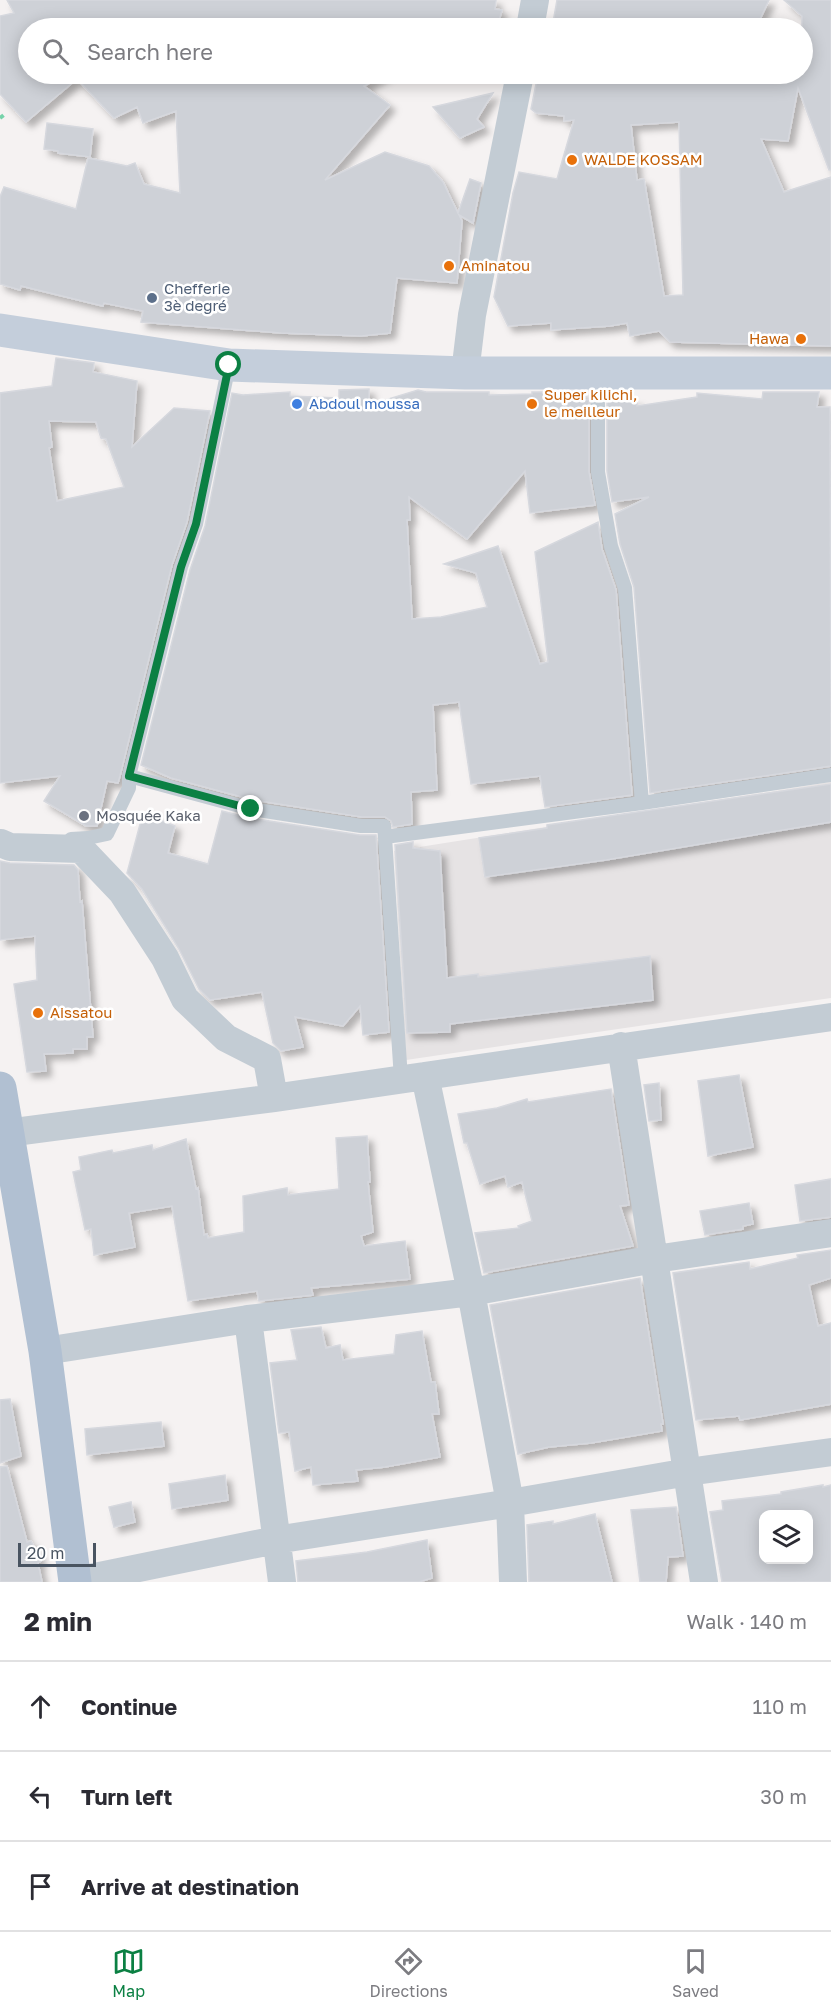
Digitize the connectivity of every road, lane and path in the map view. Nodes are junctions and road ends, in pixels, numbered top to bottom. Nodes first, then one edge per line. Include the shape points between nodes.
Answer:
1 (535, 0) edge
2 (532, 18) edge
3 (518, 84) edge
4 (5, 114) dead end
5 (0, 118) edge
6 (0, 330) edge
7 (229, 365) junction
8 (598, 372) junction
9 (465, 373) junction
10 (831, 373) edge
11 (831, 775) edge
12 (129, 776) junction
13 (642, 803) junction
14 (386, 837) junction
15 (1, 843) edge
16 (831, 1017) edge
17 (621, 1046) junction
18 (413, 1078) junction
19 (0, 1088) edge
20 (274, 1098) junction
21 (7, 1133) junction
22 (831, 1233) edge
23 (655, 1259) junction
24 (471, 1292) junction
25 (248, 1319) junction
26 (45, 1351) junction
27 (831, 1452) edge
28 (688, 1472) junction
29 (510, 1503) junction
30 (276, 1540) junction
31 (75, 1582) edge
32 (282, 1582) edge
33 (513, 1582) edge
34 (704, 1582) edge

1 - 2 street
3 - 9 street via 472,315
4 - 5 path
6 - 7 street
7 - 9 street
7 - 12 lane via 196,524 181,567
8 - 9 street
8 - 10 street
8 - 13 lane via 598,472 611,546 625,588
11 - 13 lane
12 - 14 lane via 251,809 384,826
12 - 15 lane via 129,788 107,834
13 - 14 lane
14 - 18 lane
15 - 20 street via 10,847 81,849 122,892 165,958 185,999 226,1038 267,1059
16 - 17 street
17 - 18 street
17 - 23 street
18 - 20 street
18 - 24 street
19 - 21 main road
20 - 21 street
21 - 26 main road
22 - 23 street
23 - 24 street
23 - 28 street
24 - 25 street
24 - 29 street
25 - 26 street
25 - 30 street
26 - 31 main road
27 - 28 street
28 - 29 street
28 - 34 street
29 - 30 street
29 - 33 street
30 - 31 street
30 - 32 street

